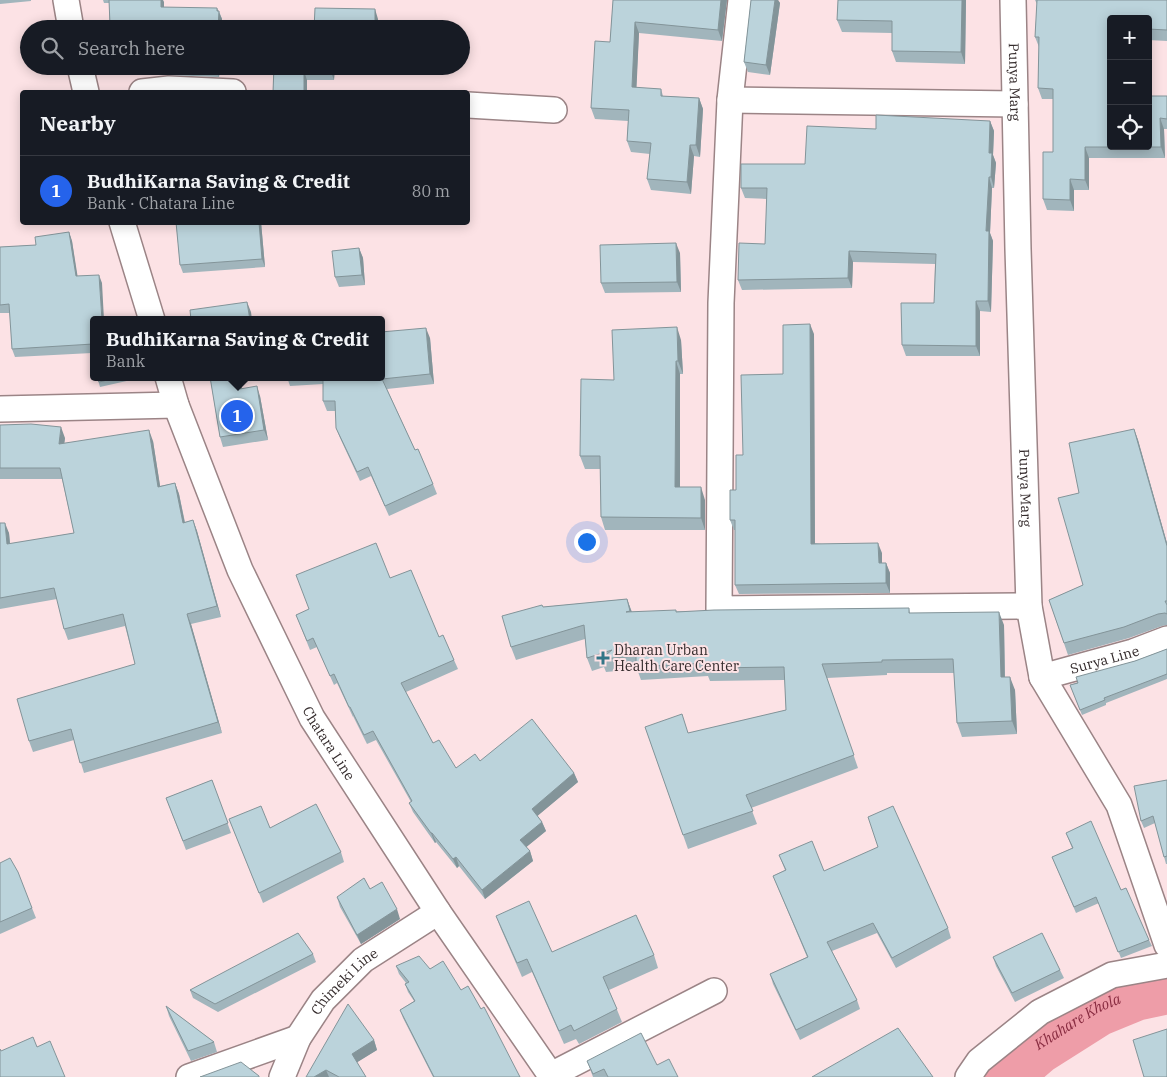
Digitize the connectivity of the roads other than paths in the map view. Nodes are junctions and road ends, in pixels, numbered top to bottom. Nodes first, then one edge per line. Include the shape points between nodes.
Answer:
1 (66, 0) edge
2 (742, 0) edge
3 (1013, 0) edge
4 (69, 20) edge
5 (82, 75) edge
6 (86, 90) edge
7 (160, 90) edge
8 (190, 90) edge
9 (730, 100) junction
10 (1015, 104) junction
11 (470, 105) edge
12 (554, 110) dead end
13 (123, 225) edge
14 (151, 316) edge
15 (169, 381) edge
16 (176, 405) junction
17 (0, 409) edge
18 (1029, 606) junction
19 (1167, 639) edge
20 (1042, 677) junction
21 (438, 912) junction
22 (1167, 945) edge
23 (1167, 965) edge
24 (714, 991) dead end
25 (298, 1038) junction
26 (551, 1076) edge
27 (189, 1077) edge
28 (282, 1077) edge
29 (968, 1077) edge

1 - 4 street
2 - 9 street
3 - 10 street, Punya Marg
5 - 6 street
7 - 8 street
9 - 10 street
9 - 18 street via 721,303 719,609
10 - 18 street, Punya Marg
11 - 12 street
13 - 14 street
15 - 16 street, Chatara Line
16 - 17 street
16 - 21 street, Chatara Line via 240,570 312,718
18 - 20 street, Punya Marg
19 - 20 street, Surya Line via 1133,652
20 - 22 street, Punya Marg via 1120,805
21 - 25 street, Chimeki Line via 363,960 323,1000
21 - 26 street, Chatara Line
23 - 29 street via 1112,975 1040,1012 979,1061
24 - 26 street
25 - 27 street
25 - 28 street, Chimeki Line

